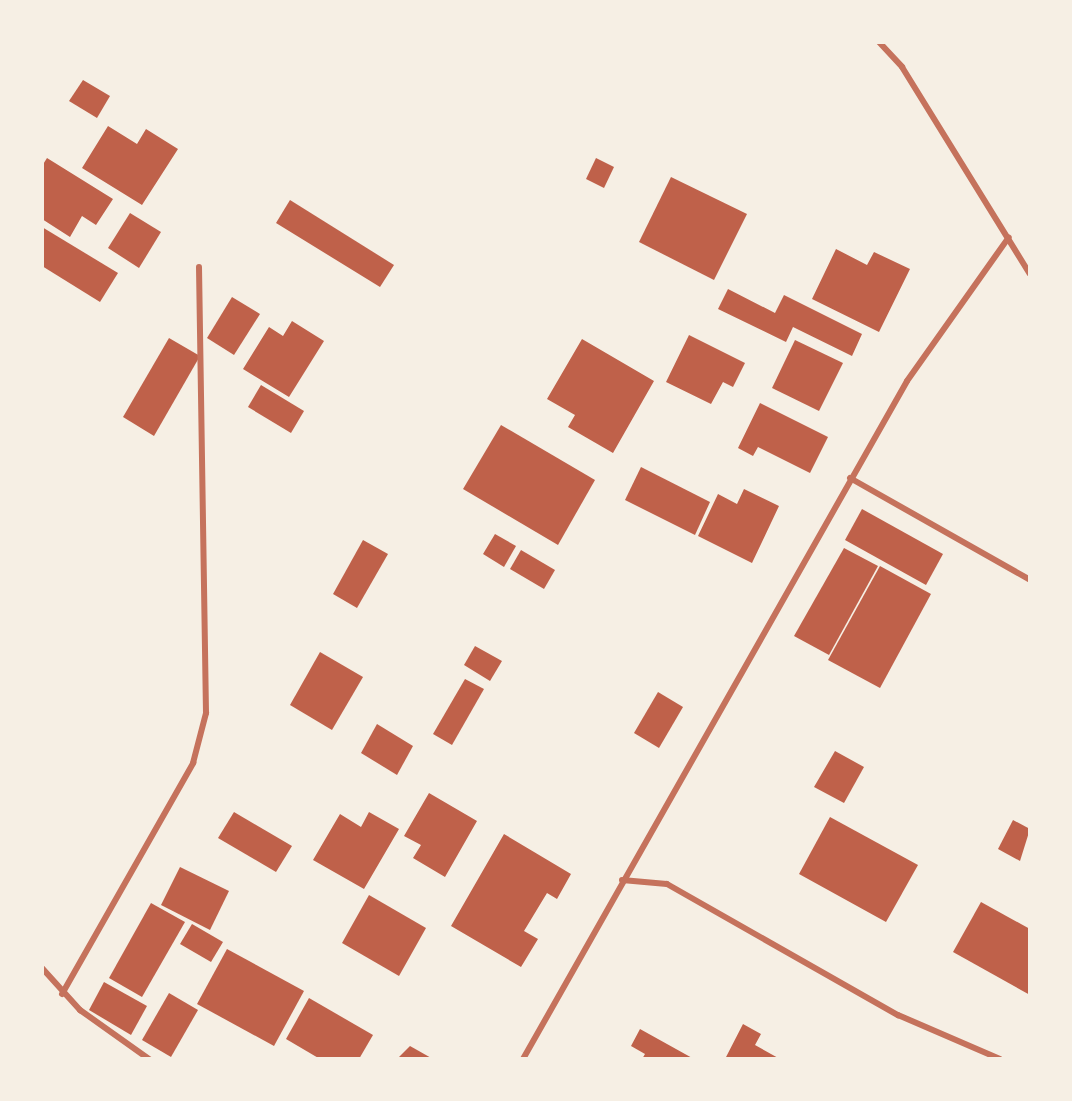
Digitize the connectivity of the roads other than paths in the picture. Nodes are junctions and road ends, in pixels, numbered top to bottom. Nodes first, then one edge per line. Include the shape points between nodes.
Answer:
1 (879, 42) edge
2 (1009, 237) junction
3 (199, 267) dead end
4 (1030, 274) edge
5 (850, 478) junction
6 (1030, 580) edge
7 (622, 880) junction
8 (42, 968) edge
9 (62, 993) junction
10 (149, 1059) edge
11 (523, 1059) edge
12 (1000, 1059) edge

1 - 2 street via 902,67
2 - 4 street
2 - 5 street via 907,381
3 - 9 street via 206,713 193,762
5 - 6 street
5 - 7 street
7 - 11 street
7 - 12 street via 667,884 898,1015
8 - 9 street
9 - 10 street

